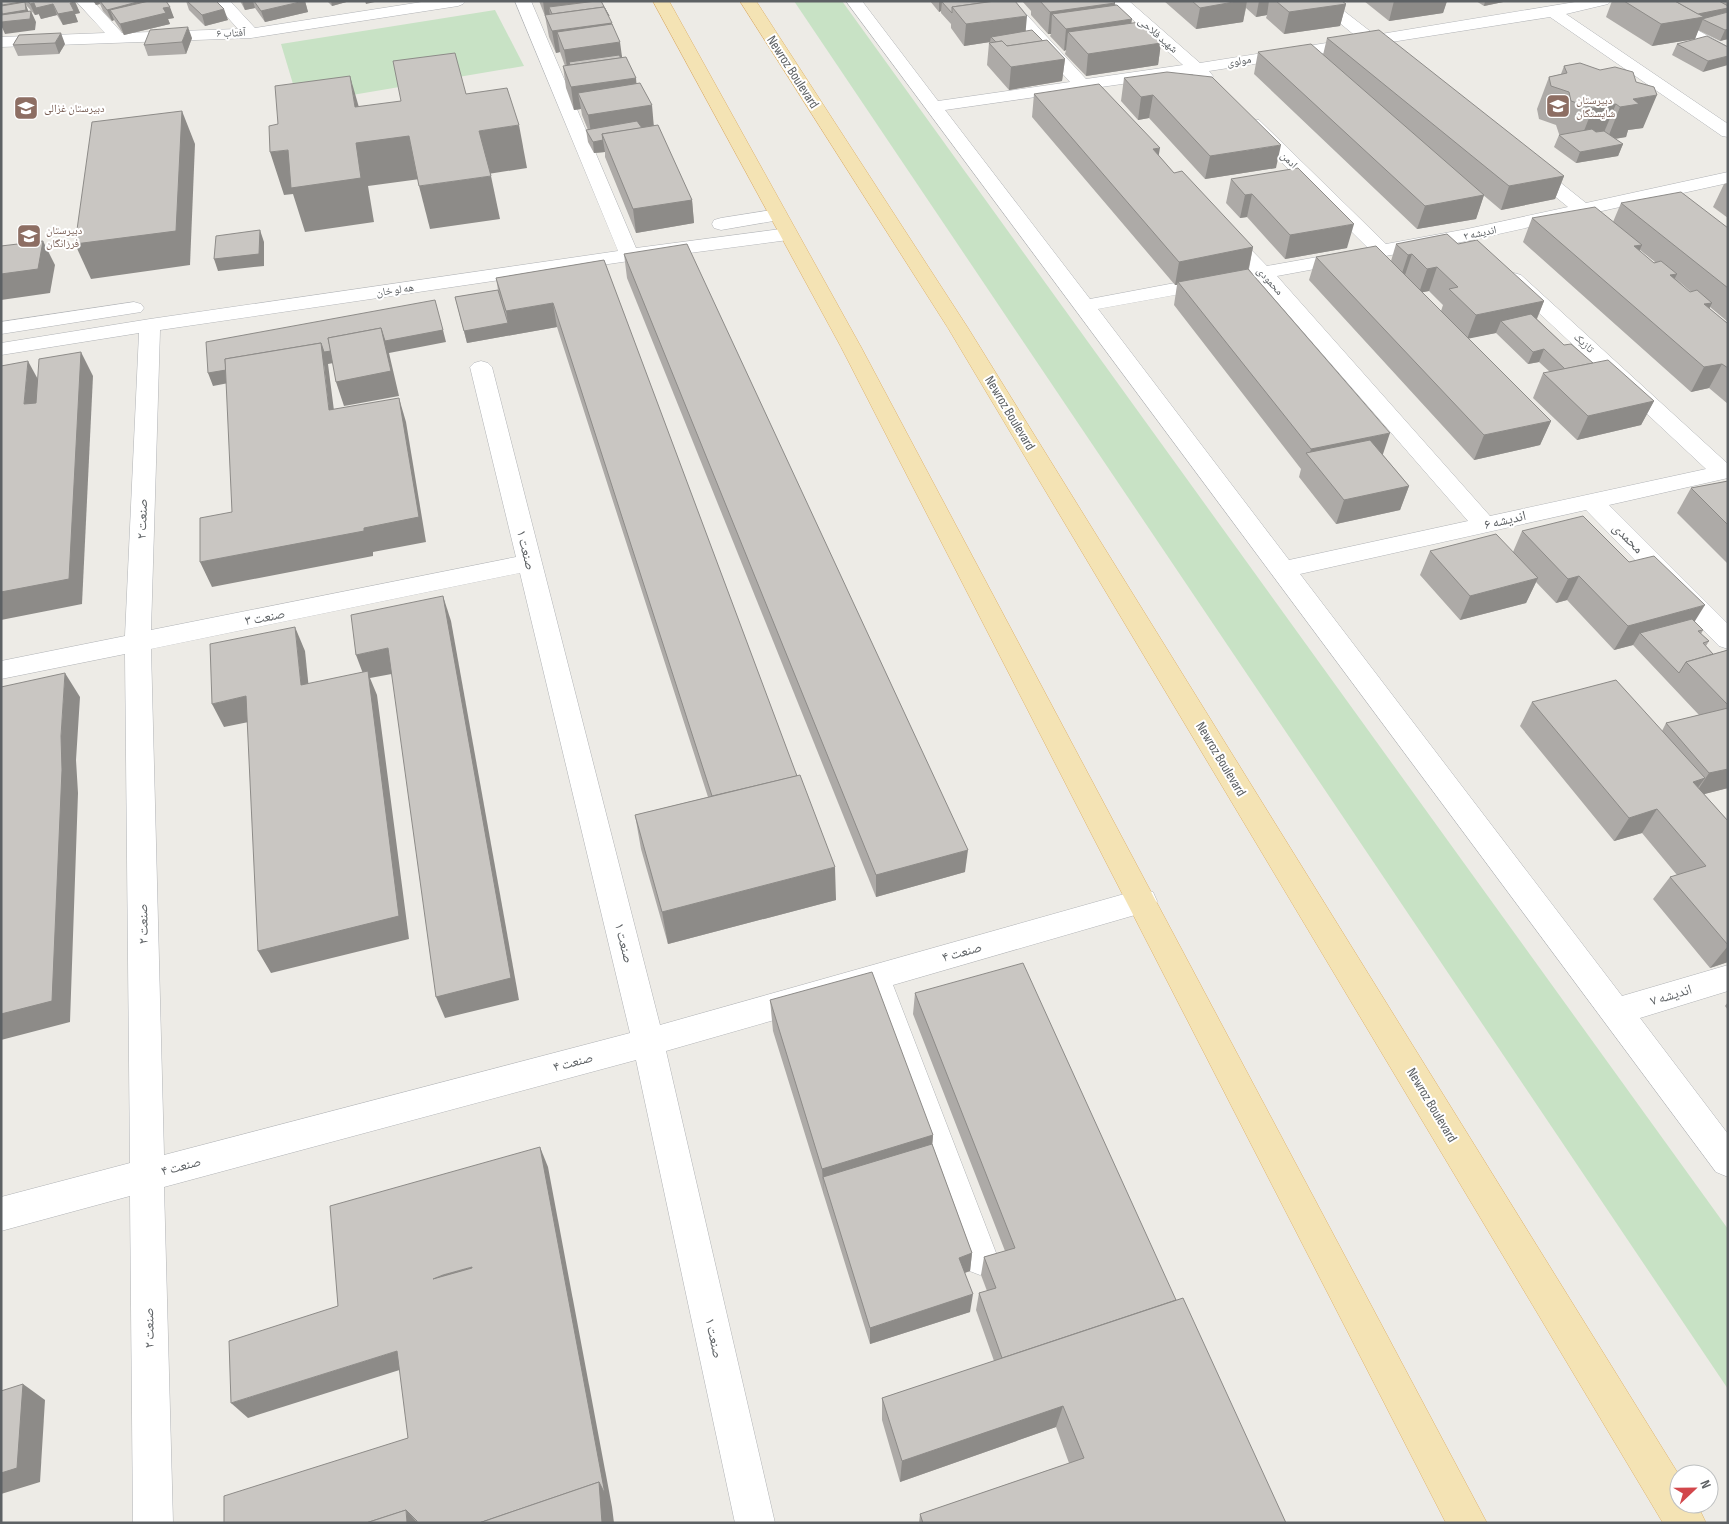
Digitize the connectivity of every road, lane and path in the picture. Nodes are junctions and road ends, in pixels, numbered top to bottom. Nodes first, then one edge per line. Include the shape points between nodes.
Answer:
1 (84, 1) edge
2 (221, 1) edge
3 (458, 1) edge
4 (523, 1) edge
5 (661, 1) edge
6 (748, 1) edge
7 (854, 1) edge
8 (1005, 1) edge
9 (1120, 1) edge
10 (1321, 1) edge
11 (1603, 1) edge
12 (1633, 1) edge
13 (429, 3) edge
14 (1582, 3) edge
15 (1450, 11) dead end
16 (1553, 12) junction
17 (1470, 25) junction
18 (251, 32) junction
19 (117, 37) junction
20 (1372, 40) junction
21 (1, 42) edge
22 (1727, 52) edge
23 (1394, 58) edge
24 (1197, 68) junction
25 (1081, 85) junction
26 (1217, 88) edge
27 (933, 107) junction
28 (1238, 109) edge
29 (1122, 127) edge
30 (1728, 132) edge
31 (1515, 156) edge
32 (1728, 177) edge
33 (1583, 210) junction
34 (1210, 218) edge
35 (783, 225) junction
36 (626, 247) junction
37 (1482, 249) junction
38 (1382, 251) junction
39 (1264, 274) junction
40 (245, 292) dead end
41 (1083, 306) junction
42 (149, 315) junction
43 (1, 328) edge
44 (1, 349) edge
45 (481, 367) dead end
46 (1726, 471) edge
47 (1591, 501) junction
48 (1485, 525) junction
49 (529, 564) junction
50 (1283, 570) junction
51 (1728, 640) edge
52 (138, 642) junction
53 (1, 670) edge
54 (1142, 901) junction
55 (874, 977) junction
56 (1728, 978) edge
57 (1615, 1012) junction
58 (648, 1042) junction
59 (1728, 1161) edge
60 (147, 1176) junction
61 (1, 1214) edge
62 (980, 1258) dead end
63 (153, 1523) edge
64 (754, 1523) edge
65 (1467, 1523) edge
66 (1686, 1523) edge

1 - 19 street
2 - 18 street
3 - 13 street, آفتاب ۶
4 - 36 street
5 - 35 main road
6 - 66 main road, Newroz Boulevard via 958,328
7 - 27 street
8 - 25 street
9 - 24 street, شهید فلاحی
10 - 20 street
11 - 14 street, مولوی
12 - 22 street
13 - 18 street, آفتاب ۶ via 284,30
14 - 16 street, مولوی
15 - 17 street
16 - 17 street, مولوی
16 - 30 street
17 - 20 street, مولوی
18 - 19 street, آفتاب ۶
19 - 21 street, آفتاب ۶
20 - 23 street
20 - 24 street, مولوی
24 - 25 street, مولوی
24 - 26 street
25 - 27 street, مولوی
25 - 29 street
27 - 41 street
28 - 38 street, ادمن
31 - 33 street
32 - 33 street, اندیشه ۲ via 1667,198
33 - 37 street, اندیشه ۲
34 - 39 street, محمودی
35 - 36 street, هه لو خان
35 - 54 main road via 856,356
36 - 40 street
36 - 42 street, هه لو خان
37 - 38 street, اندیشه ۲
37 - 46 street, تازیک
38 - 39 street, اندیشه ۲
39 - 41 street, اندیشه ۲
39 - 48 street, محمودی
41 - 50 street
42 - 43 street
42 - 44 street, هه لو خان
42 - 52 street, صنعت ۲
45 - 49 street, صنعت ۱
46 - 47 street, اندیشه ۶
47 - 48 street, اندیشه ۶
47 - 51 street, محمدی
48 - 50 street, اندیشه ۶
49 - 52 street, صنعت ۳
49 - 58 street, صنعت ۱
50 - 57 street
52 - 53 street, صنعت ۳
52 - 60 street, صنعت ۲
54 - 55 street, صنعت ۴
54 - 65 main road
55 - 58 street, صنعت ۴
55 - 62 street
56 - 57 street, اندیشه ۷
57 - 59 street
58 - 60 street, صنعت ۴
58 - 64 street, صنعت ۱
60 - 61 street, صنعت ۴
60 - 63 street, صنعت ۲

